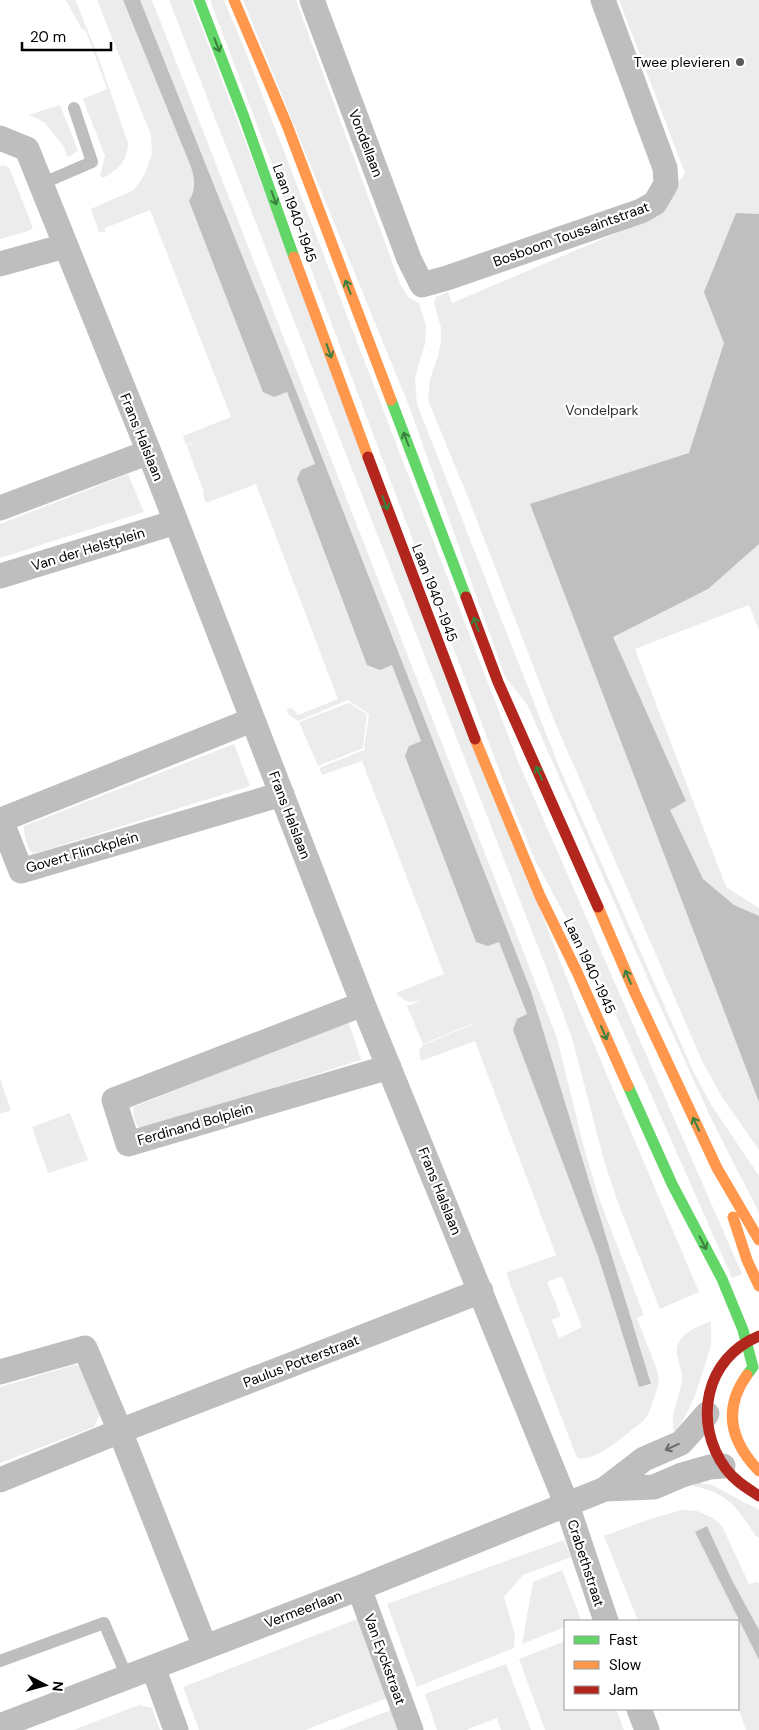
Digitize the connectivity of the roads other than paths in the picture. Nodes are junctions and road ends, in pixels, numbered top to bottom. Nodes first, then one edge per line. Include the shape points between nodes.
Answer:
1 (199, 0) edge
2 (234, 0) edge
3 (312, 0) edge
4 (603, 0) edge
5 (74, 108) dead end
6 (0, 138) edge
7 (41, 184) junction
8 (66, 246) junction
9 (0, 264) edge
10 (422, 285) joint
11 (148, 452) junction
12 (0, 508) edge
13 (176, 522) junction
14 (0, 576) edge
15 (252, 720) junction
16 (282, 794) junction
17 (363, 1004) junction
18 (389, 1067) junction
19 (717, 1168) junction
20 (672, 1184) junction
21 (759, 1240) edge
22 (693, 1248) dead end
23 (759, 1286) edge
24 (481, 1292) junction
25 (759, 1336) edge
26 (729, 1340) dead end
27 (747, 1341) junction
28 (730, 1353) junction
29 (0, 1372) edge
30 (707, 1414) junction
31 (120, 1431) junction
32 (723, 1466) junction
33 (755, 1467) edge
34 (0, 1480) edge
35 (605, 1489) junction
36 (759, 1496) edge
37 (567, 1505) junction
38 (359, 1588) junction
39 (606, 1620) edge
40 (205, 1646) junction
41 (0, 1661) edge
42 (153, 1667) junction
43 (127, 1676) junction
44 (638, 1710) edge
45 (0, 1726) edge
46 (176, 1730) edge
47 (412, 1730) edge
48 (646, 1730) edge

1 -> 20 main road, Laan 1940-1945 via 466,719 540,896
19 -> 2 main road, Laan 1940-1945 via 635,993 498,682 290,134
3 - 10 street, Vondellaan via 409,259
4 - 10 street, Bosboom Toussaintstraat via 665,168 666,184 655,203 641,211
5 - 7 lane via 92,162
6 - 7 street, Frans Halslaan via 27,149
7 - 8 street, Frans Halslaan
8 - 9 street
8 - 11 street, Frans Halslaan
11 - 12 street
11 - 13 street, Frans Halslaan
13 - 14 street, Van der Helstplein
13 - 15 street, Frans Halslaan
15 - 16 street, Frans Halslaan
15 - 16 street, Govert Flinckplein via 1,820 20,870
16 - 17 street, Frans Halslaan
17 - 18 street, Frans Halslaan
17 - 18 street, Ferdinand Bolplein via 114,1100 128,1144
18 - 24 street, Frans Halslaan
19 - 21 main road, Laan 1940-1945
19 - 23 main road, Laan 1940-1945 via 747,1260
20 - 22 main road, Laan 1940-1945
20 -> 27 main road, Laan 1940-1945 via 722,1279
24 - 31 street, Paulus Potterstraat
24 - 37 street, Frans Halslaan
25 - 27 main road
26 - 28 main road
27 - 28 main road
27 - 33 main road, Laan 1940-1945 via 753,1367 738,1389 732,1415 736,1441
28 - 30 main road via 713,1381
29 - 31 street via 86,1348
30 - 32 main road via 709,1436
30 -> 35 street, Vermeerlaan via 681,1442 644,1459
31 - 34 street, Paulus Potterstraat
31 - 40 street
32 - 33 main road
32 - 35 street, Vermeerlaan via 682,1475 654,1487
32 - 36 main road via 741,1485
35 - 37 street, Vermeerlaan
37 - 38 street, Vermeerlaan
37 - 39 street, Crabethstraat
38 - 40 street, Vermeerlaan
38 - 47 street, Van Eyckstraat
40 - 42 street, Vermeerlaan
41 - 43 lane via 104,1623
42 - 43 street, Vermeerlaan
42 - 46 street
43 - 45 street, Vermeerlaan
44 - 48 street

